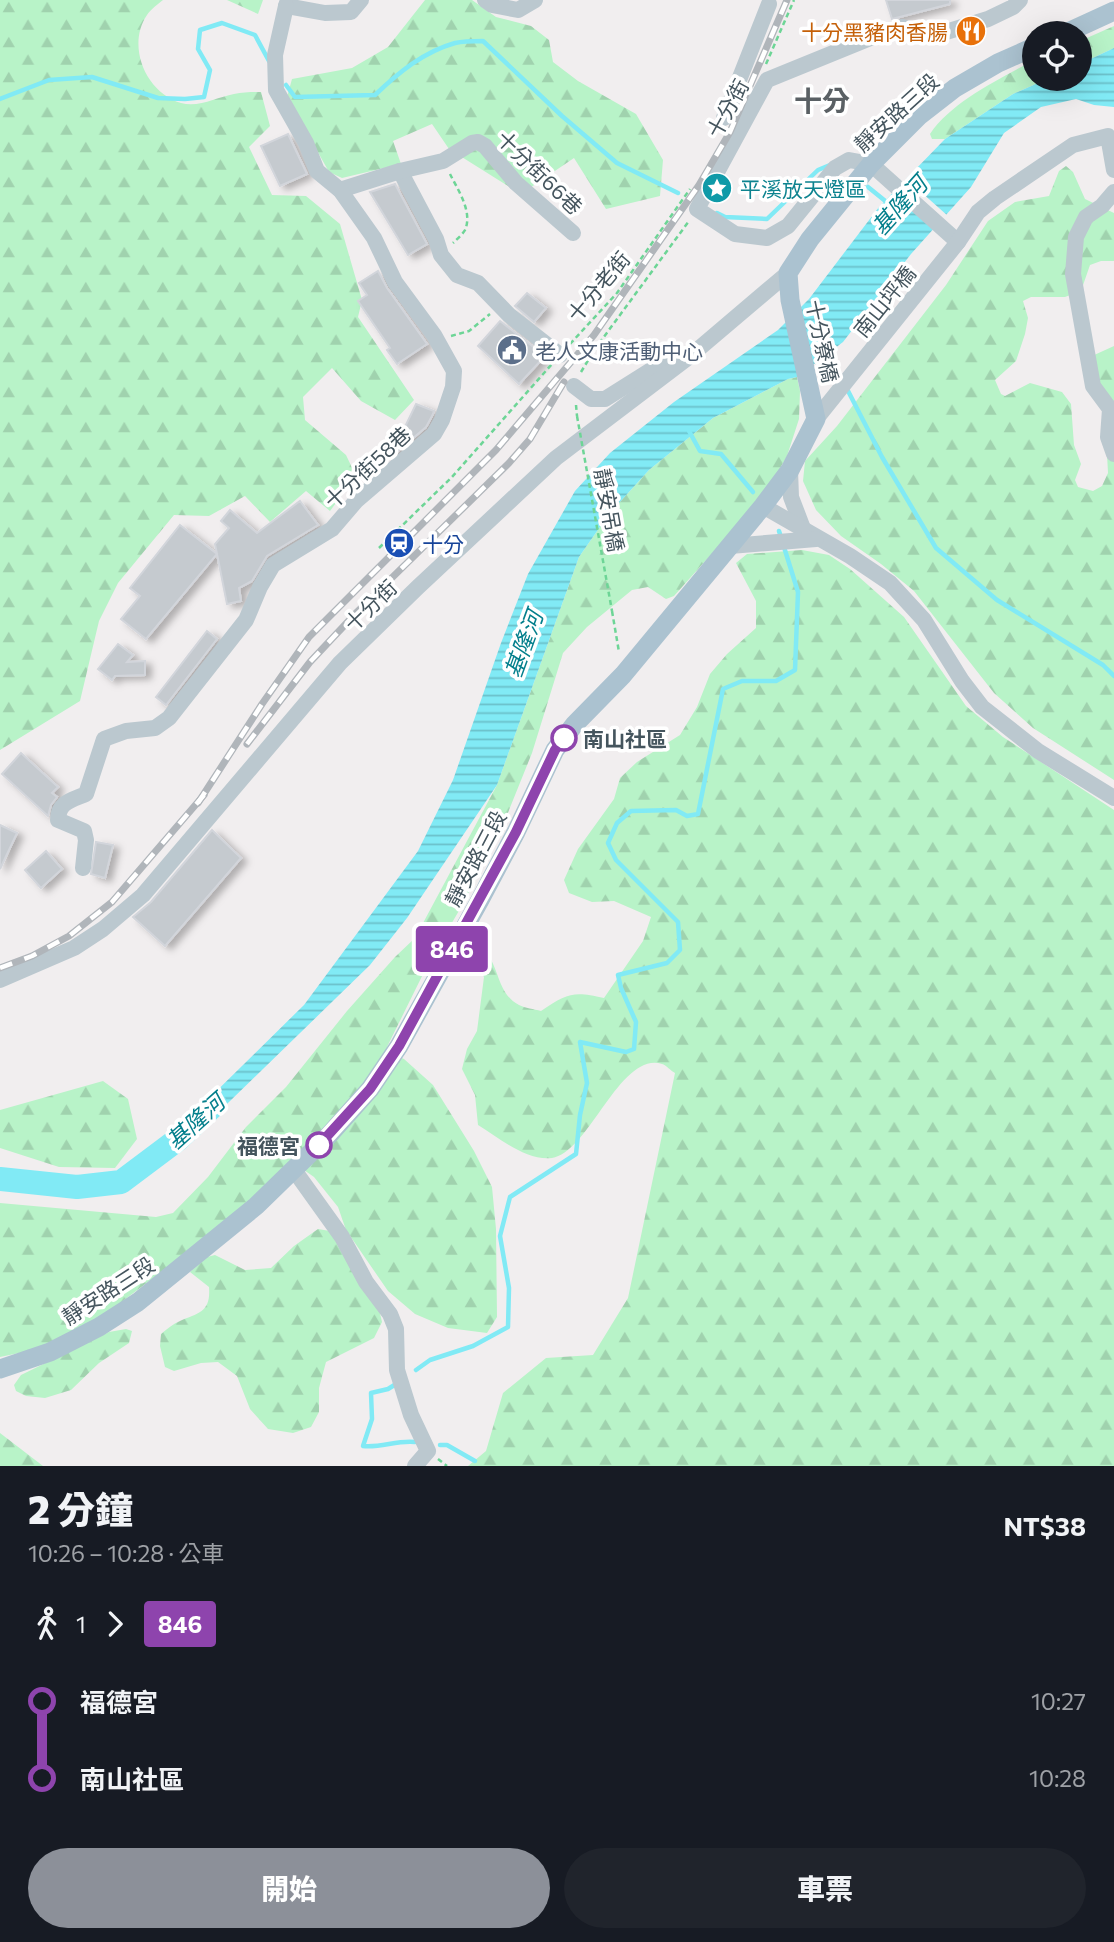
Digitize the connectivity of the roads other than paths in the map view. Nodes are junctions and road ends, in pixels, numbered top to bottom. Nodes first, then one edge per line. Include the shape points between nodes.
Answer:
1 (361, 0) edge
2 (485, 0) edge
3 (535, 0) edge
4 (1020, 0) edge
5 (767, 1) edge
6 (287, 3) edge
7 (1114, 11) edge
8 (1092, 21) edge
9 (1022, 52) edge
10 (724, 118) dead end
11 (1111, 135) edge
12 (871, 164) junction
13 (1114, 170) edge
14 (400, 171) junction
15 (340, 190) junction
16 (1114, 191) edge
17 (573, 233) dead end
18 (958, 242) junction
19 (789, 273) junction
20 (560, 355) road end
21 (689, 357) junction
22 (574, 386) road end
23 (816, 419) junction
24 (1114, 454) edge
25 (790, 470) junction
26 (763, 506) junction
27 (811, 535) junction
28 (730, 546) junction
29 (1114, 798) edge
30 (83, 867) dead end
31 (0, 980) edge
32 (294, 1170) junction
33 (0, 1369) edge
34 (415, 1466) edge

1 - 6 street via 351,12 325,13
2 - 3 street via 517,10
4 - 12 street, 十分街 via 988,19 933,36 902,27 767,79 697,209 734,234 767,238 788,226 835,167 849,160
5 - 10 street
6 - 15 street, 十分街58巷 via 275,55 276,90 317,171
7 - 8 main road
9 - 12 main road, 靜安路三段 via 955,88
11 - 13 street
11 - 18 street, 南山坪橋 via 1073,145 995,198 978,212
12 - 18 street
12 - 19 main road, 靜安路三段 via 810,239
14 - 15 street, 十分街66巷
14 - 17 street, 十分街66巷 via 443,161 478,142
14 - 20 street via 441,255 457,275 478,283
15 - 30 street, 十分街58巷 via 454,371 442,420 434,434 386,472 332,529 273,565 246,620 169,718 155,728 104,739 86,794 58,810 58,820 84,831
16 - 24 street via 1086,216 1076,237 1073,274 1093,386 1110,409 1108,437
18 - 23 street, 南山坪橋
19 - 21 street, 十分街
19 - 23 main road, 十分寮橋 via 790,300
21 - 22 street via 667,360 605,399 591,398
21 - 31 street, 十分街 via 556,458 340,663 143,895 74,948
23 - 25 main road, 靜安路三段
25 - 26 main road, 靜安路三段
25 - 27 street via 790,498
26 - 27 street
26 - 28 main road, 靜安路三段
27 - 28 street
27 - 29 street via 890,583 924,620 982,707 1038,751
28 - 32 main road, 靜安路三段 via 555,750 516,832 399,1046 370,1089
32 - 33 main road, 靜安路三段 via 138,1301 50,1352
32 - 34 street via 390,1314 396,1329 397,1370 428,1451

